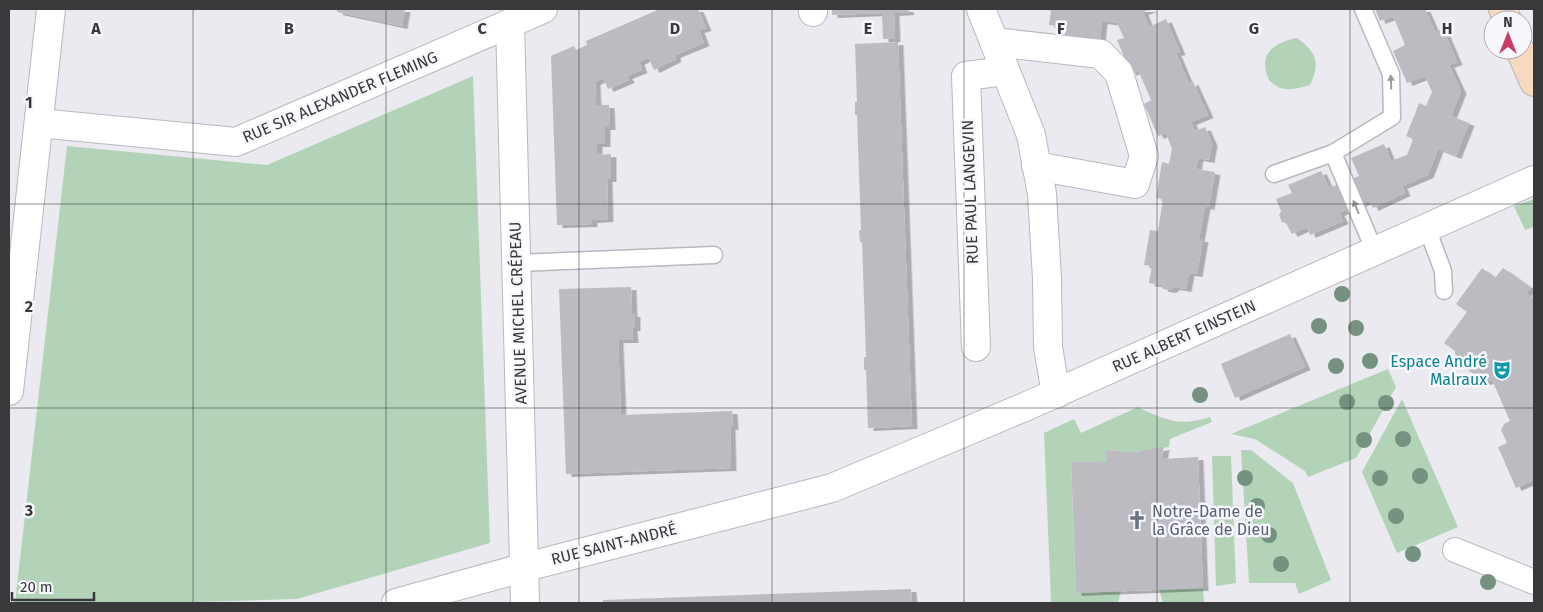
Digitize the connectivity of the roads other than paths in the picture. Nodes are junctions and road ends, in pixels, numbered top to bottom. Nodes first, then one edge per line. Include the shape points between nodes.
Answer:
1 (52, 9) edge
2 (543, 9) edge
3 (981, 9) edge
4 (1363, 9) edge
5 (510, 23) junction
6 (994, 42) junction
7 (1524, 60) edge
8 (1005, 71) junction
9 (1534, 82) edge
10 (39, 123) junction
11 (1333, 153) junction
12 (1036, 166) junction
13 (1274, 174) dead end
14 (1534, 180) edge
15 (1427, 228) junction
16 (1375, 252) junction
17 (714, 255) dead end
18 (517, 263) junction
19 (1444, 291) dead end
20 (976, 348) dead end
21 (9, 391) edge
22 (1056, 394) junction
23 (832, 488) joint
24 (1455, 550) dead end
25 (526, 567) junction
26 (1534, 582) edge
27 (396, 603) edge
28 (525, 603) edge

1 - 10 street
2 - 5 street, RUE SIR ALEXANDER FLEMING
3 - 6 street
11 -> 4 lane via 1392,116 1391,74
5 - 10 street, RUE SIR ALEXANDER FLEMING via 236,142
5 - 18 street, AVENUE MICHEL CRÉPEAU
6 - 8 street
6 - 12 street via 1101,54 1119,73 1144,156 1135,184
7 - 9 main road
8 - 12 street via 1031,135
8 - 20 street, RUE PAUL LANGEVIN via 966,76
10 - 21 street
11 - 13 lane
16 -> 11 lane
12 - 22 street via 1042,194 1048,346
14 - 15 street, RUE ALBERT EINSTEIN
15 - 16 street, RUE ALBERT EINSTEIN
15 - 19 lane via 1443,271
16 - 22 street, RUE ALBERT EINSTEIN
17 - 18 lane
18 - 25 street, AVENUE MICHEL CRÉPEAU
22 - 23 street, RUE ALBERT EINSTEIN
23 - 25 street, RUE SAINT-ANDRÉ
24 - 26 street
25 - 27 street, RUE SAINT-ANDRÉ
25 - 28 street, AVENUE MICHEL CRÉPEAU

